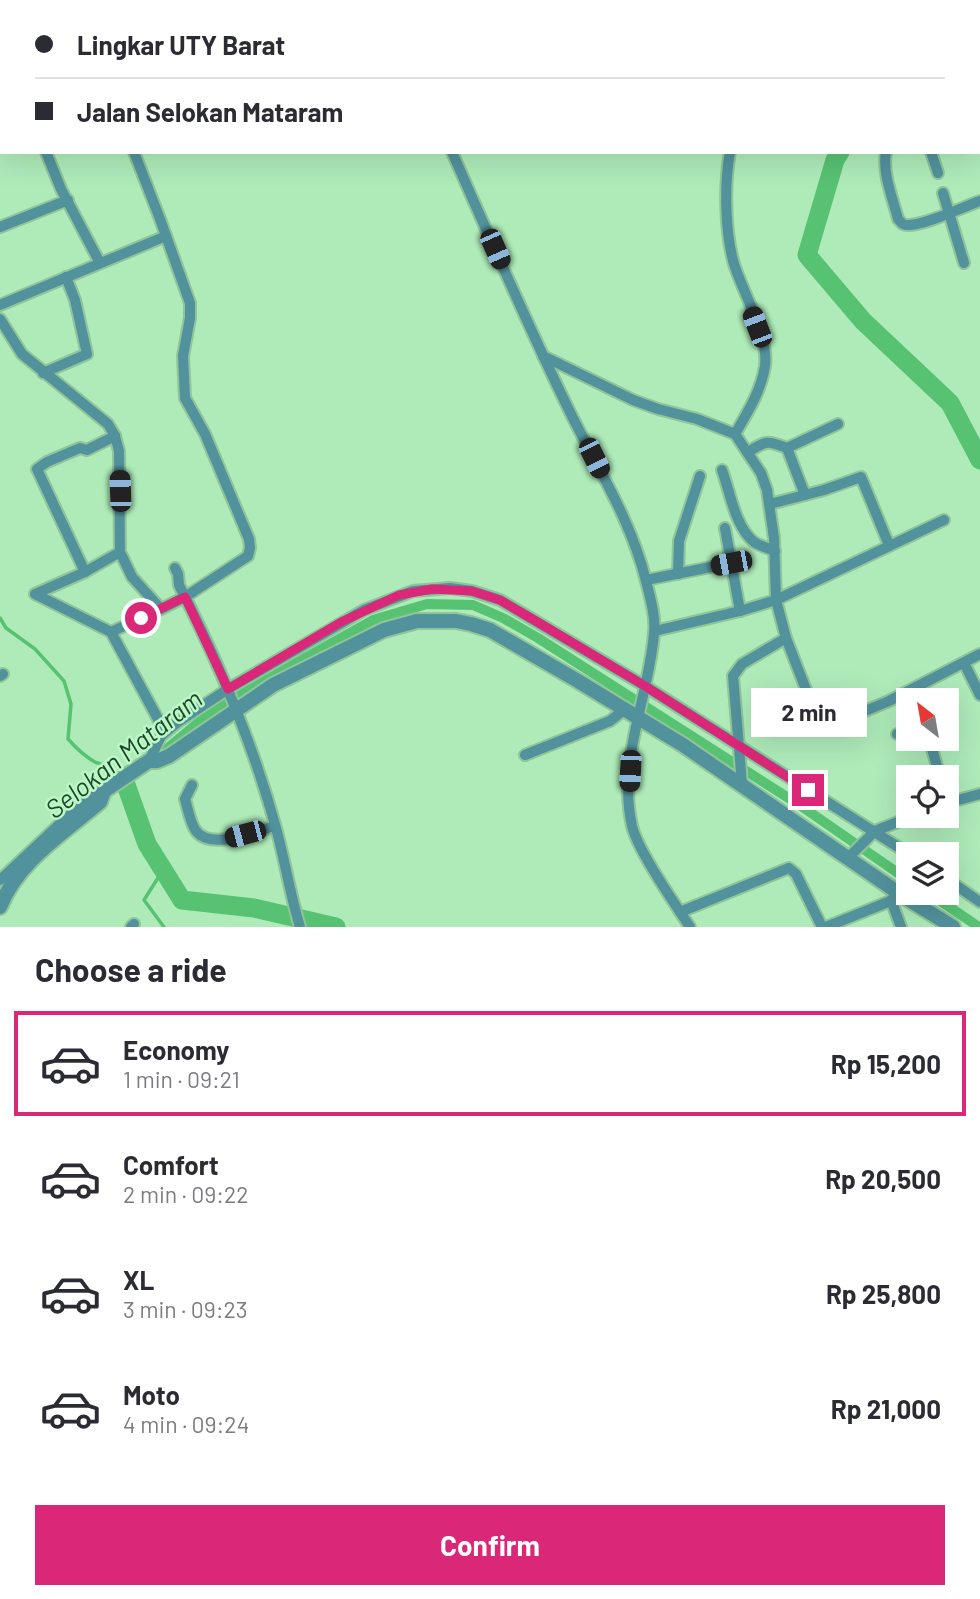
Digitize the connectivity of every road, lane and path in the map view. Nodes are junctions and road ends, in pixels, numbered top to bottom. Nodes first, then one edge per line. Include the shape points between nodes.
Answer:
1 (47, 154) edge
2 (135, 154) edge
3 (453, 154) edge
4 (730, 154) edge
5 (886, 154) edge
6 (932, 154) edge
7 (938, 173) dead end
8 (943, 193) dead end
9 (68, 200) junction
10 (980, 201) edge
11 (950, 212) junction
12 (0, 227) edge
13 (166, 236) junction
14 (964, 263) dead end
15 (100, 264) junction
16 (66, 277) junction
17 (0, 305) edge
18 (0, 319) edge
19 (542, 356) junction
20 (43, 373) junction
21 (838, 424) dead end
22 (735, 434) junction
23 (115, 436) junction
24 (787, 449) junction
25 (748, 452) junction
26 (722, 470) dead end
27 (700, 476) dead end
28 (805, 495) junction
29 (770, 504) junction
30 (944, 520) dead end
31 (725, 528) dead end
32 (889, 545) junction
33 (775, 551) junction
34 (120, 552) junction
35 (731, 563) junction
36 (175, 568) dead end
37 (85, 572) junction
38 (678, 573) junction
39 (646, 580) junction
40 (185, 597) junction
41 (776, 600) junction
42 (161, 609) junction
43 (740, 611) junction
44 (655, 631) junction
45 (111, 632) junction
46 (786, 638) junction
47 (980, 654) edge
48 (964, 663) junction
49 (229, 690) junction
50 (645, 690) junction
51 (980, 695) edge
52 (235, 708) junction
53 (634, 713) junction
54 (165, 732) junction
55 (741, 750) junction
56 (525, 755) dead end
57 (145, 763) junction
58 (743, 781) junction
59 (192, 785) dead end
60 (104, 794) junction
61 (980, 794) edge
62 (959, 798) edge
63 (896, 823) edge
64 (275, 826) junction
65 (873, 833) junction
66 (896, 846) edge
67 (853, 853) junction
68 (0, 880) edge
69 (959, 887) edge
70 (896, 897) edge
71 (896, 898) edge
72 (980, 902) edge
73 (898, 905) edge
74 (911, 905) edge
75 (0, 907) edge
76 (680, 912) junction
77 (300, 927) edge
78 (690, 927) edge
79 (824, 927) edge
80 (901, 927) edge
81 (953, 927) edge

1 - 9 street
2 - 13 street
3 - 19 street
4 - 22 street via 727,211 733,260 765,365 756,398
5 - 11 street via 889,184 902,223 909,225
6 - 7 street
8 - 11 street
9 - 12 street
9 - 15 street
10 - 11 street
11 - 14 street
13 - 15 street
13 - 40 street via 190,310 183,356 184,396 205,434 250,544 245,559
15 - 16 street
16 - 17 street
16 - 20 street via 87,354
18 - 20 street via 22,354
19 - 22 street via 633,400
19 - 39 street via 619,508
20 - 23 street via 99,417
21 - 24 street
22 - 25 street
23 - 34 street
23 - 37 street via 37,469
24 - 25 street via 764,442
24 - 28 street
25 - 29 street
26 - 33 street via 740,522 751,539
27 - 38 street via 679,541
28 - 29 street
28 - 32 street via 860,477
29 - 33 street
30 - 32 street
31 - 35 street
32 - 41 street
33 - 41 street
34 - 37 street
34 - 42 street via 132,576
35 - 38 street
35 - 43 street
36 - 40 street
37 - 45 street via 35,594
38 - 39 street
39 - 44 street
40 - 42 street
40 - 49 street
41 - 43 street
41 - 46 street
42 - 45 street
43 - 44 street
44 - 50 street
45 - 54 street
46 - 48 street via 817,718 829,726
46 - 55 street via 742,664 733,676
47 - 48 street
48 - 51 street
49 - 50 street via 364,610 414,591 450,588 500,600
49 - 52 street
49 - 54 street
50 - 53 street
50 - 55 street
52 - 53 street via 384,630 408,623 456,621 482,627
52 - 57 street via 169,757
52 - 64 street
53 - 56 street
53 - 58 street
53 - 76 street via 629,786 633,829
54 - 57 street
55 - 58 street
55 - 65 street
57 - 60 street
58 - 67 street
59 - 64 street via 185,799 201,835 220,841
60 - 68 street via 80,805
60 - 75 street via 14,880
61 - 62 street
63 - 65 street
64 - 77 street
65 - 66 street
65 - 67 street
67 - 70 street
69 - 72 street
71 - 79 street
73 - 80 street
74 - 81 street
76 - 78 street
76 - 79 street via 789,868

